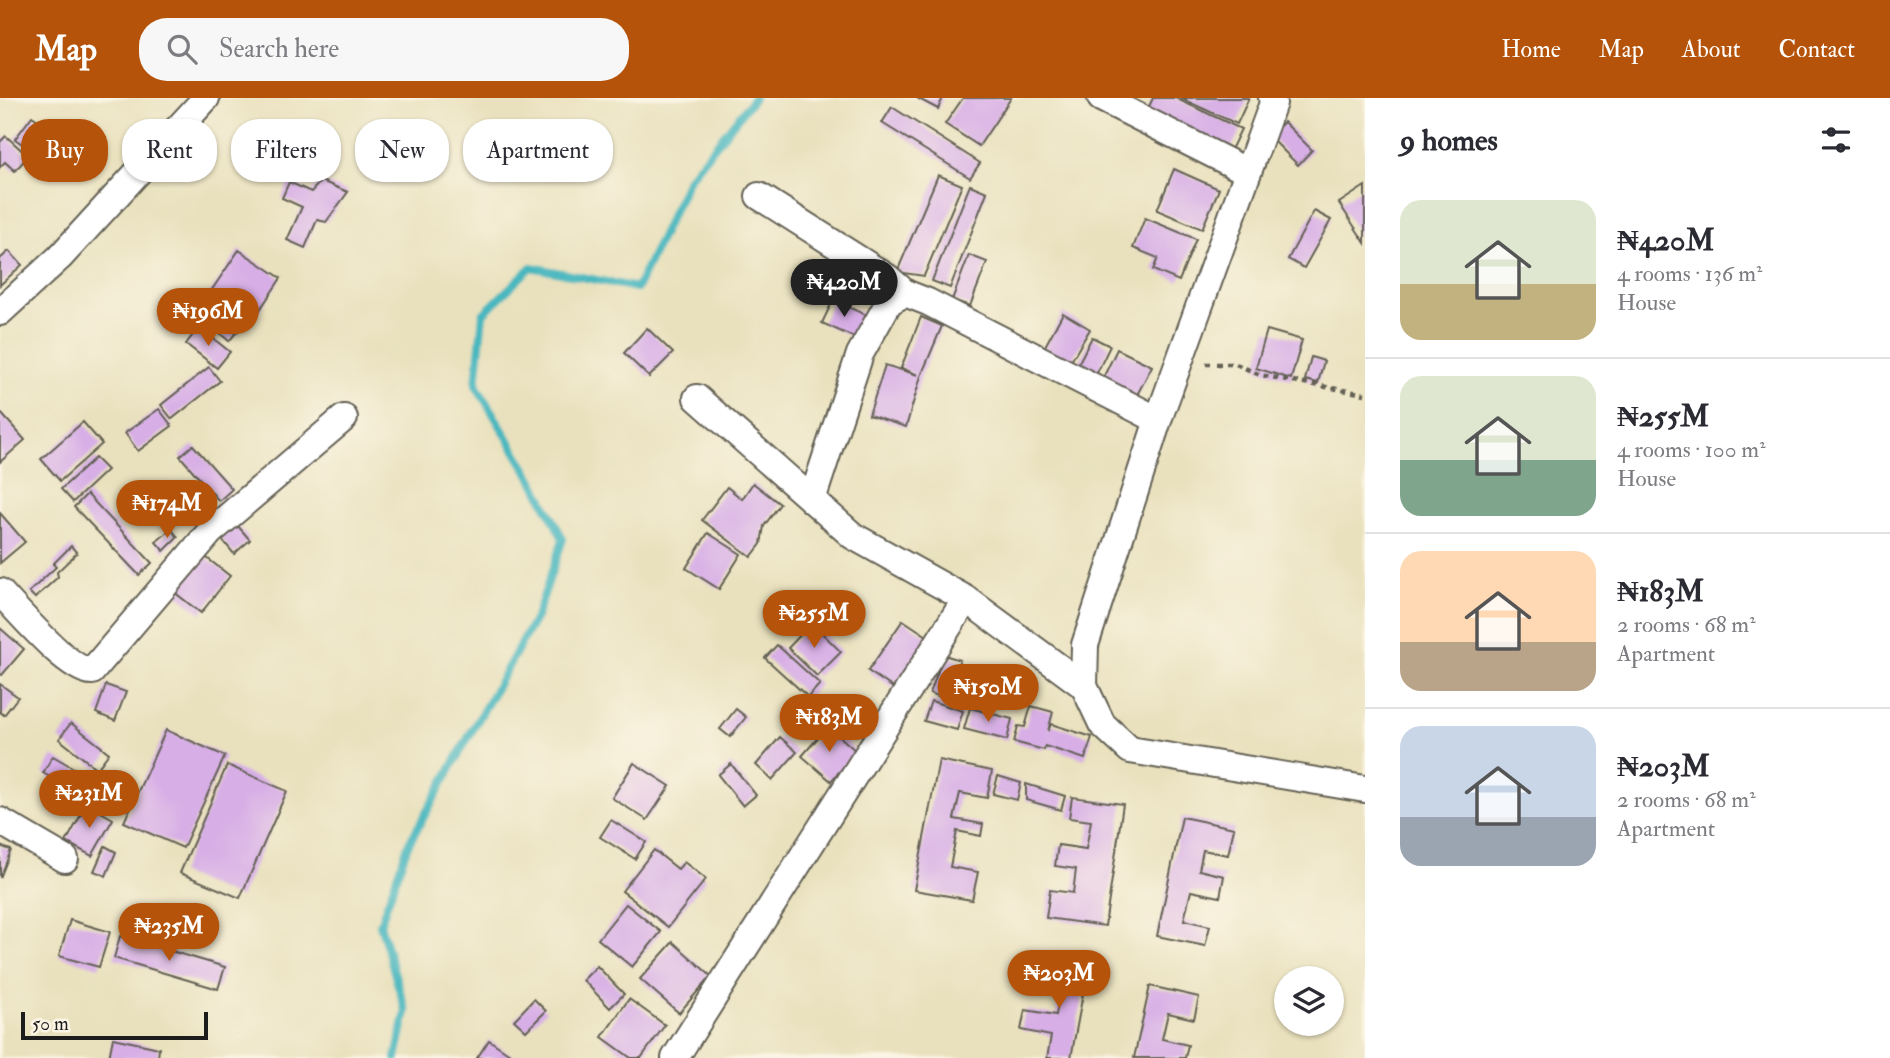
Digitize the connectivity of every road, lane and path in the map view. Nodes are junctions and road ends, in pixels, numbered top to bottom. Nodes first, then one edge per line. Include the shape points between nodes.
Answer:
1 (206, 98) edge
2 (1101, 98) edge
3 (1272, 98) edge
4 (1248, 172) junction
5 (759, 195) dead end
6 (905, 293) junction
7 (0, 312) edge
8 (1176, 370) junction
9 (1365, 394) edge
10 (697, 398) dead end
11 (344, 418) dead end
12 (1158, 420) junction
13 (813, 500) junction
14 (0, 592) edge
15 (966, 599) junction
16 (1084, 686) junction
17 (1365, 789) edge
18 (0, 821) edge
19 (65, 859) dead end
20 (675, 1058) edge

1 - 7 street via 68,248
2 - 4 street
3 - 4 street
4 - 8 street
5 - 6 street
6 - 12 street
6 - 13 street via 890,302 860,354
8 - 9 path via 1199,364 1236,364 1260,376
8 - 12 street
10 - 13 street
11 - 14 street via 210,532 92,671 68,662
12 - 16 street via 1085,645
13 - 15 street via 853,536
15 - 16 street
15 - 20 street
16 - 17 street via 1102,724 1130,750
18 - 19 street

